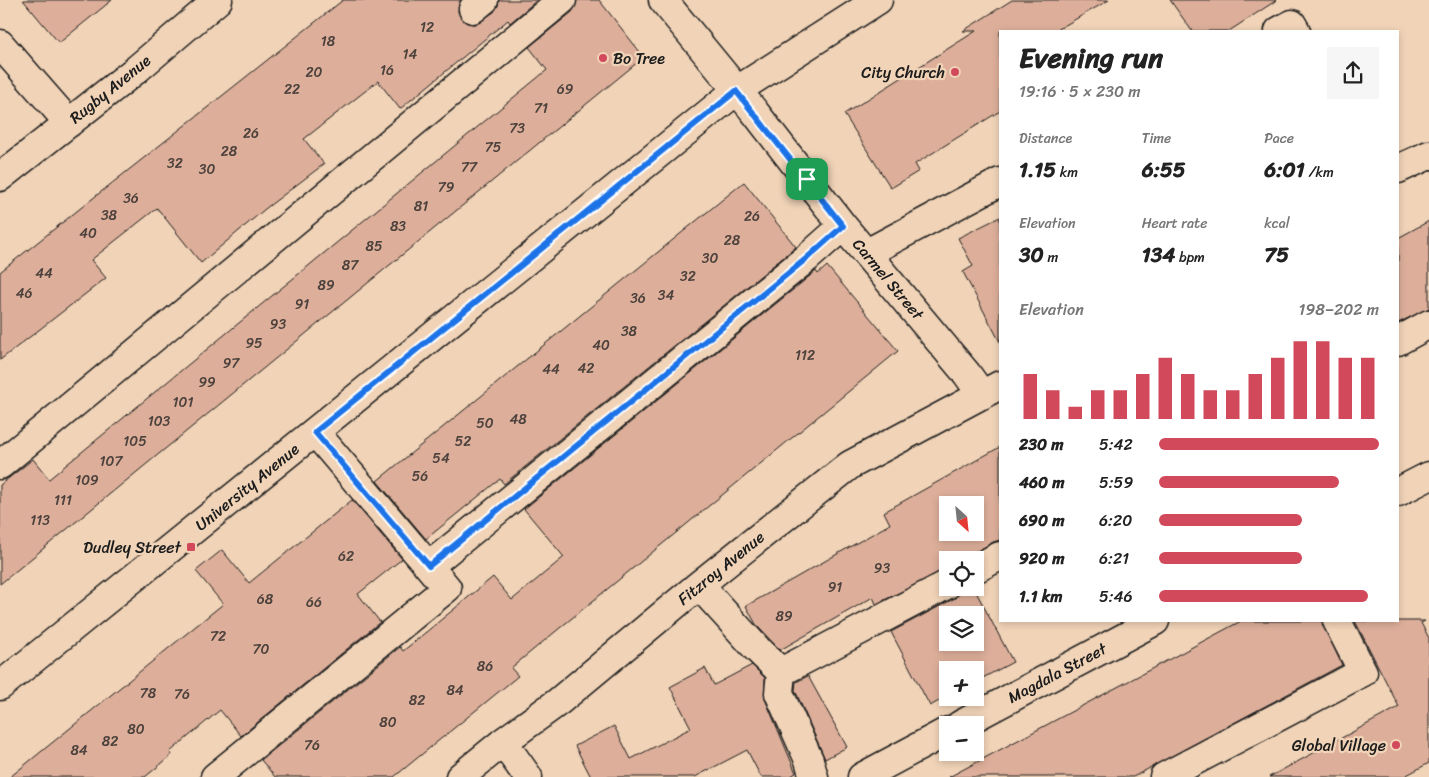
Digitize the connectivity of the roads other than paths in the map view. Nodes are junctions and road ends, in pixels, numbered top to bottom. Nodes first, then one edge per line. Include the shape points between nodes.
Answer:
1 (218, 0) edge
2 (562, 0) edge
3 (663, 0) edge
4 (878, 0) edge
5 (1280, 30) edge
6 (1295, 30) edge
7 (0, 44) edge
8 (736, 91) junction
9 (69, 123) junction
10 (1429, 155) edge
11 (1399, 169) edge
12 (0, 177) edge
13 (999, 183) edge
14 (843, 226) junction
15 (867, 253) junction
16 (1429, 324) edge
17 (1399, 340) edge
18 (991, 390) edge
19 (315, 432) junction
20 (0, 465) edge
21 (1429, 476) edge
22 (1399, 491) edge
23 (999, 557) edge
24 (984, 564) edge
25 (429, 566) junction
26 (699, 585) junction
27 (939, 589) edge
28 (1153, 622) edge
29 (1338, 622) edge
30 (781, 672) junction
31 (0, 686) edge
32 (977, 716) edge
33 (939, 736) edge
34 (503, 742) junction
35 (215, 777) edge
36 (460, 777) edge
37 (528, 777) edge
38 (814, 777) edge
39 (862, 777) edge
40 (1164, 777) edge

1 - 9 street, Rugby Avenue
2 - 20 street
3 - 8 street, Carmel Street
4 - 8 street, University Avenue
5 - 6 street via 1292,24
7 - 9 street
8 - 14 street, Carmel Street
8 - 19 street, University Avenue
9 - 12 street, Rugby Avenue
10 - 11 street
13 - 15 street
14 - 15 street, Carmel Street
14 - 25 street
15 - 18 street, Carmel Street via 967,374
16 - 17 street
18 - 26 street, Fitzroy Avenue via 850,465
19 - 25 street
19 - 31 street, University Avenue
21 - 22 street
23 - 24 street
25 - 35 street via 448,588
26 - 30 street
26 - 34 street, Fitzroy Avenue via 558,702
27 - 30 street
28 - 32 street, Magdala Street
29 - 40 street via 1363,672
30 - 38 street via 779,693
33 - 39 street
34 - 36 street, Fitzroy Avenue
34 - 37 street

